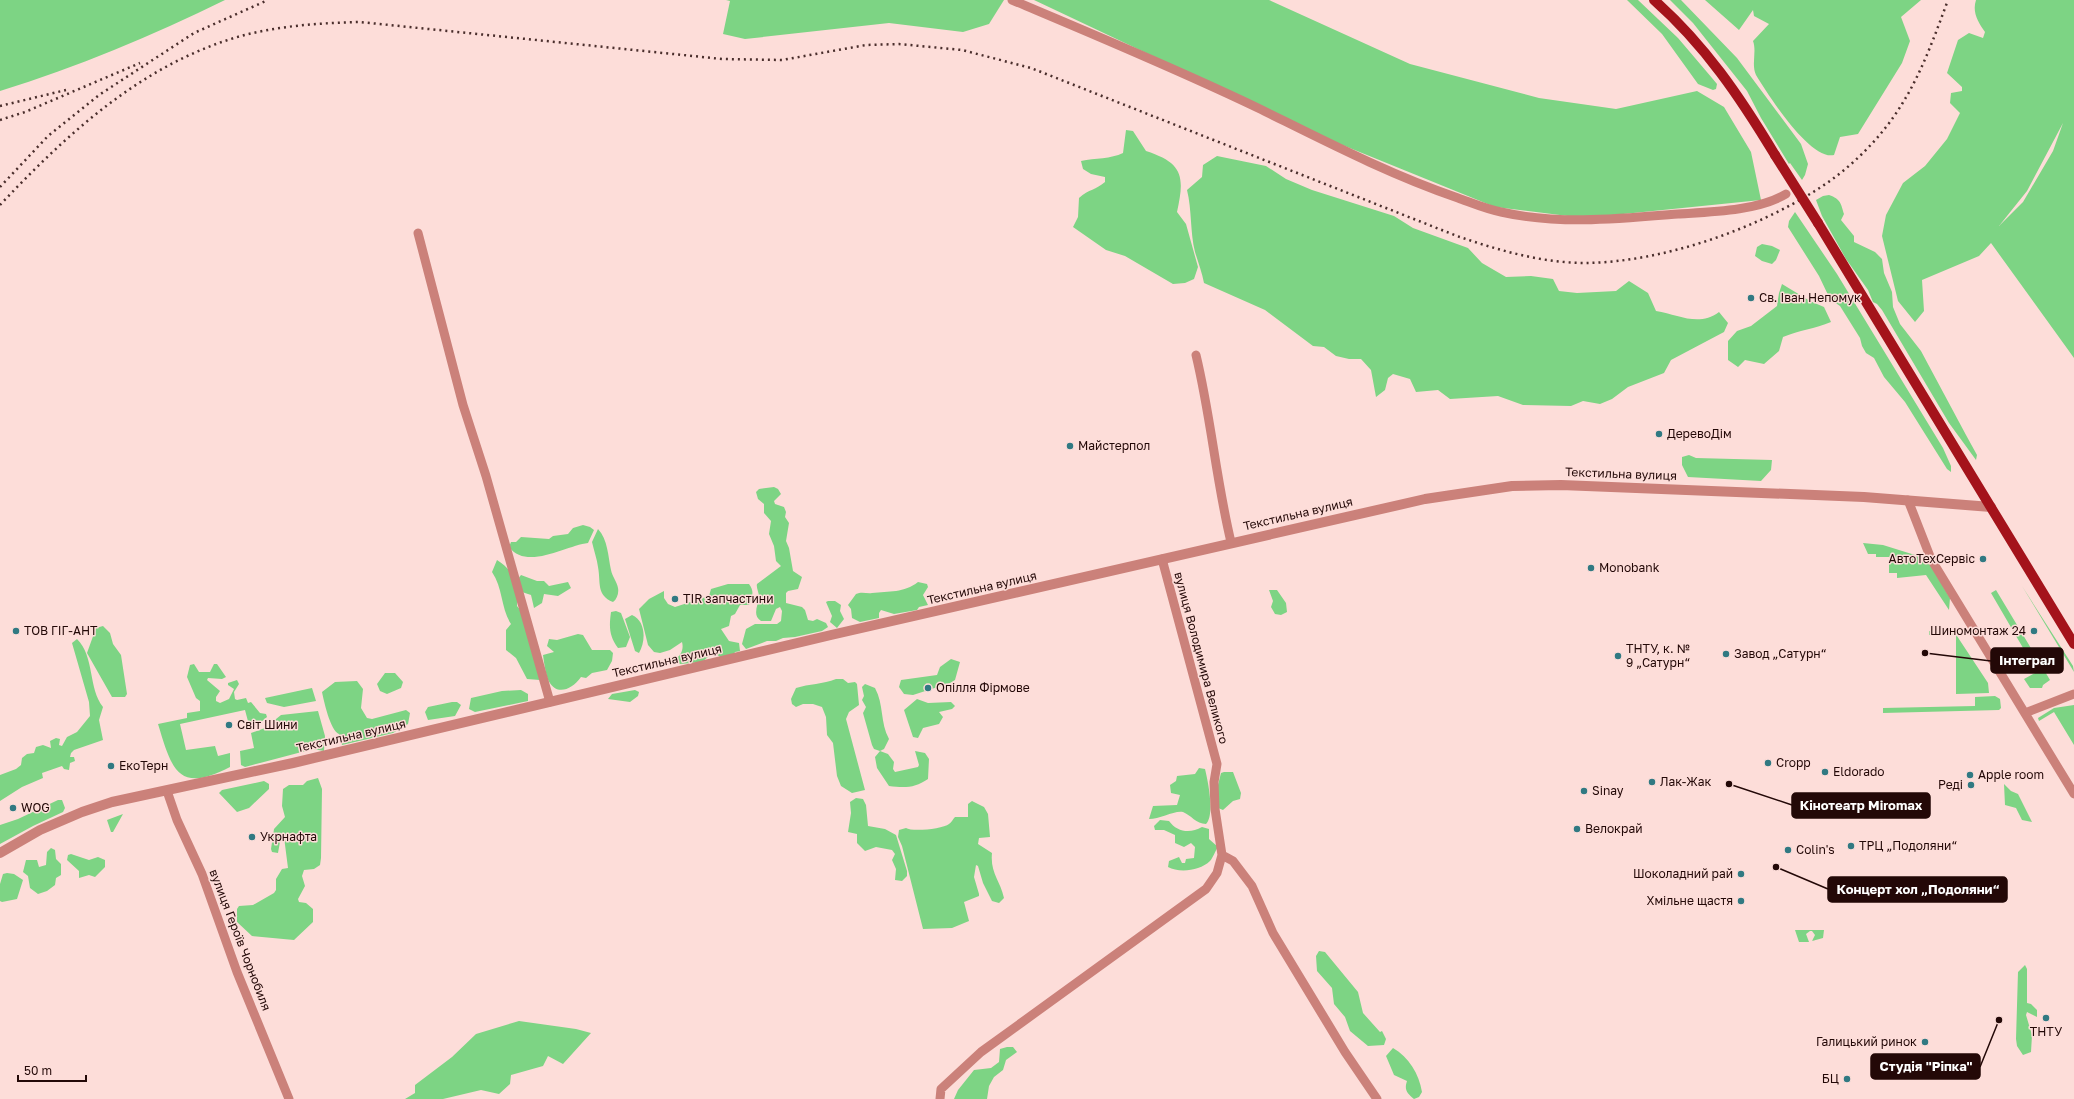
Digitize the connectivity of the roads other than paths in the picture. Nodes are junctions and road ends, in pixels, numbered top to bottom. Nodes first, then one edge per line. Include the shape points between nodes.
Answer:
1 (1012, 0) edge
2 (1654, 0) edge
3 (1786, 194) dead end
4 (418, 233) dead end
5 (1196, 355) dead end
6 (1908, 500) junction
7 (1991, 507) junction
8 (1231, 542) junction
9 (1162, 559) junction
10 (2074, 644) edge
11 (2074, 694) edge
12 (550, 702) junction
13 (2025, 713) junction
14 (167, 791) junction
15 (2074, 794) edge
16 (0, 852) edge
17 (1222, 855) junction
18 (289, 1099) edge
19 (940, 1099) edge
20 (1377, 1099) edge

1 - 3 street via 1184,72 1435,190 1499,212 1583,221 1740,208 1777,200
2 - 7 main road, bridge via 1680,23 1715,63 1747,109
4 - 12 street via 464,405
5 - 8 street
6 - 7 street, Текстильна вулиця
6 - 8 street, Текстильна вулиця via 1688,489 1512,486 1425,499
6 - 13 street via 1931,560
7 - 10 main road
8 - 9 street, Текстильна вулиця
9 - 12 street, Текстильна вулиця
9 - 17 street, вулиця Володимира Великого via 1217,764 1214,782 1215,808
11 - 13 street
12 - 14 street, Текстильна вулиця
13 - 15 street
14 - 16 street, Текстильна вулиця via 112,802 82,812 40,830
14 - 18 street, вулиця Героїв Чорнобиля
17 - 19 street via 1217,873 1206,889 981,1052 941,1088
17 - 20 street via 1233,861 1252,886 1273,933 1345,1052

